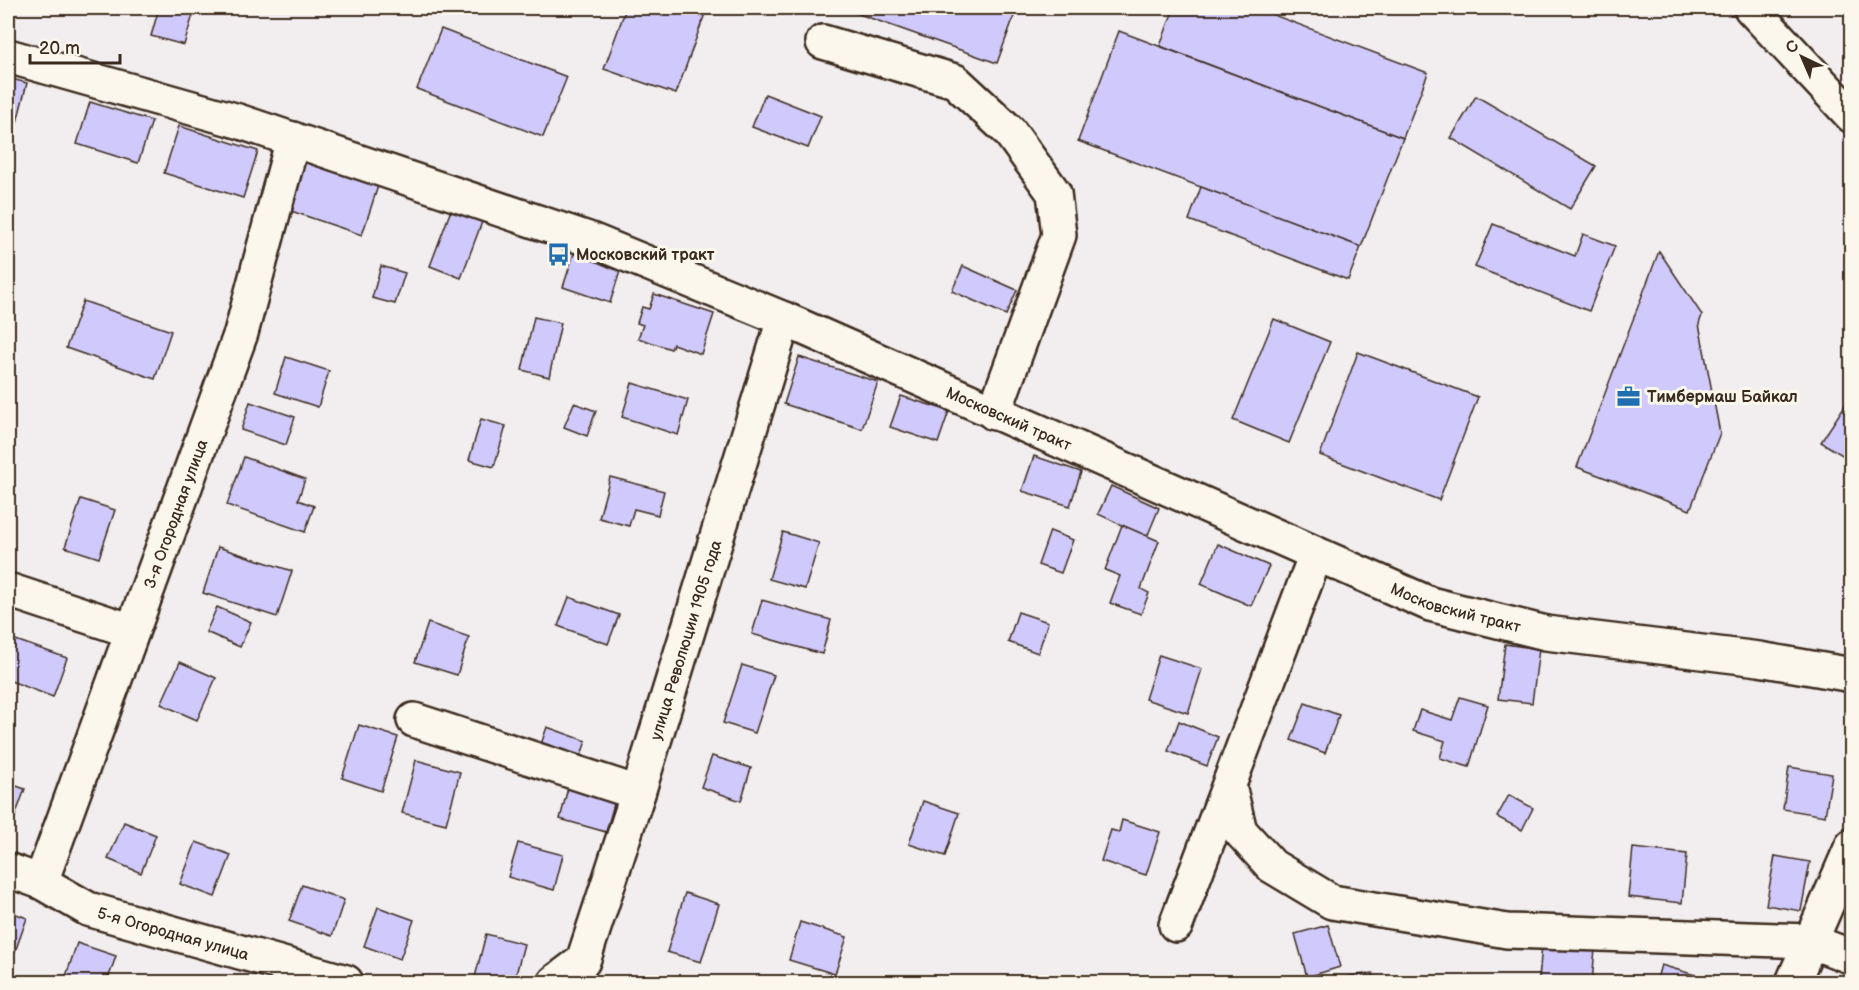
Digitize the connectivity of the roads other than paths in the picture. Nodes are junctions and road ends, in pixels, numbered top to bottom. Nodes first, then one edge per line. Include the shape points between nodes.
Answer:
1 (1751, 8) edge
2 (823, 42) dead end
3 (8, 56) edge
4 (1851, 116) edge
5 (292, 139) junction
6 (784, 319) junction
7 (994, 413) junction
8 (1316, 554) junction
9 (8, 590) edge
10 (132, 630) junction
11 (1851, 675) edge
12 (414, 720) dead end
13 (1229, 786) junction
14 (638, 793) junction
15 (1851, 846) edge
16 (8, 870) edge
17 (41, 882) junction
18 (1176, 925) dead end
19 (1810, 941) junction
20 (1851, 957) edge
21 (346, 982) edge
22 (555, 982) edge
23 (1793, 982) edge

1 - 4 street
2 - 7 street via 955,81 1009,131 1054,193 1059,235
3 - 5 street, Московский тракт
5 - 6 street, Московский тракт via 591,240
5 - 10 street, 3-я Огородная улица via 241,333
6 - 7 street, Московский тракт
6 - 14 street, улица Революции 1905 года
7 - 8 street, Московский тракт
8 - 11 street, Московский тракт via 1430,604 1546,633 1759,659
8 - 13 street
9 - 10 street
10 - 17 street, 3-я Огородная улица
12 - 14 street
13 - 18 street
13 - 19 street via 1240,831 1272,866 1332,902 1507,931
14 - 22 street, улица Революции 1905 года via 583,961
15 - 19 street
16 - 17 street, 5-я Огородная улица
17 - 21 street, 5-я Огородная улица via 88,909
19 - 20 street
19 - 23 street

